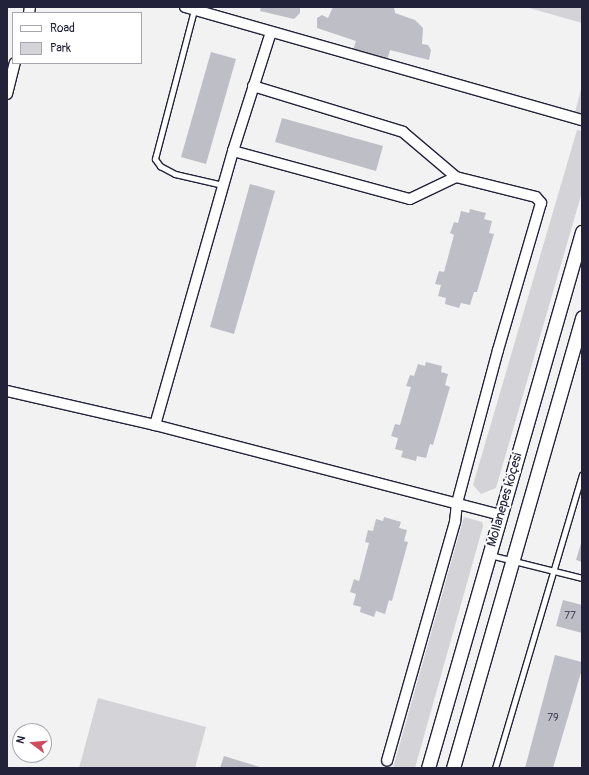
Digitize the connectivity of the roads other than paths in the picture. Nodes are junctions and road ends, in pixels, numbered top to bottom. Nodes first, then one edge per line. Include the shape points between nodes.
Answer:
1 (189, 8) edge
2 (270, 32) junction
3 (15, 64) edge
4 (253, 86) junction
5 (7, 94) edge
6 (582, 120) edge
7 (233, 151) junction
8 (456, 177) junction
9 (223, 185) junction
10 (582, 232) edge
11 (582, 317) edge
12 (7, 391) edge
13 (155, 425) junction
14 (582, 475) edge
15 (457, 503) junction
16 (501, 515) junction
17 (489, 554) junction
18 (512, 560) junction
19 (554, 571) junction
20 (582, 578) edge
21 (387, 760) dead end
22 (428, 768) edge
23 (453, 768) edge
24 (495, 768) edge

1 - 2 street
1 - 9 lane via 155,159 160,166 175,174
2 - 4 street
2 - 6 street
3 - 5 street
4 - 7 street
4 - 8 street via 403,132
7 - 8 street via 410,198
7 - 9 street
8 - 15 street via 536,197 541,203
9 - 13 street
10 - 16 street, Mollanepes köçesi
11 - 18 street, Mollanepes köçesi
12 - 13 street
13 - 15 street
14 - 19 lane
15 - 16 street
15 - 21 street via 455,522
16 - 17 street, Mollanepes köçesi
17 - 18 lane
17 - 22 street, Mollanepes köçesi
18 - 19 lane
18 - 23 street, Mollanepes köçesi
19 - 20 lane
19 - 24 lane

